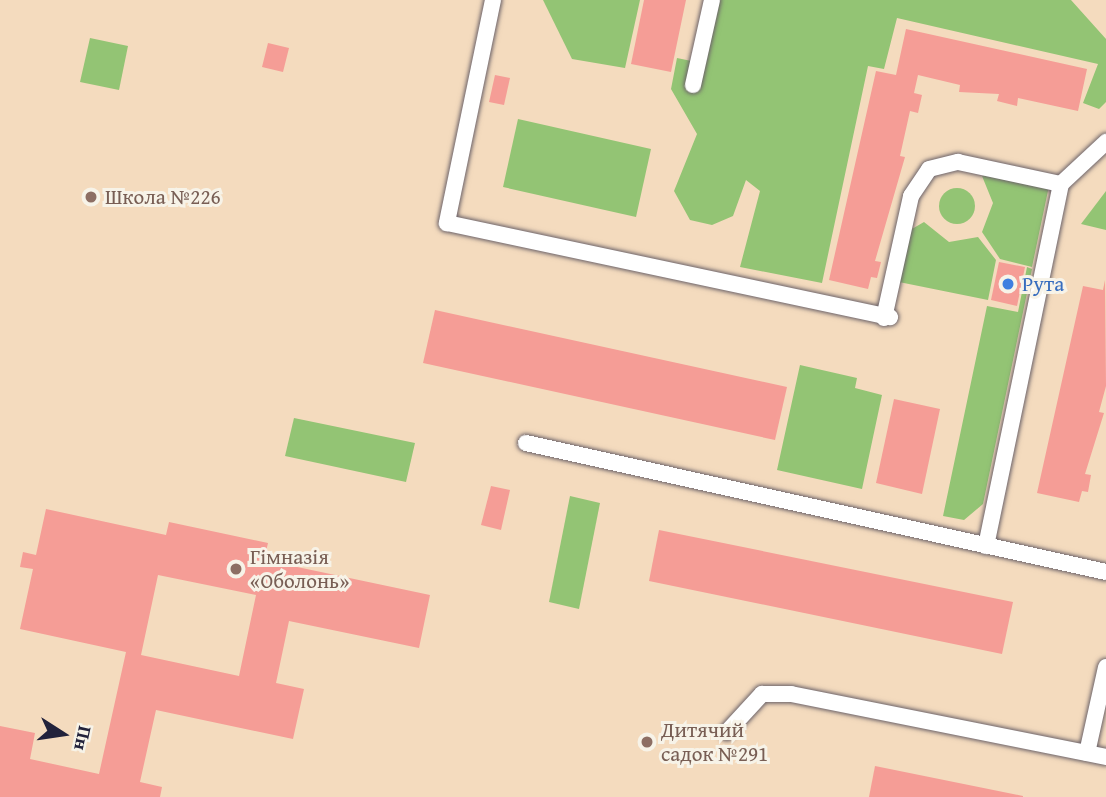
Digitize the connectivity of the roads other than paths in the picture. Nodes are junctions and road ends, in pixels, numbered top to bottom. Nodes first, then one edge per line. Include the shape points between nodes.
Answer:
1 (493, 0) edge
2 (712, 0) edge
3 (693, 85) dead end
4 (1106, 142) edge
5 (1061, 184) junction
6 (526, 443) dead end
7 (986, 546) junction
8 (1106, 572) edge
9 (1106, 667) edge
10 (727, 732) dead end
11 (1087, 753) junction
12 (1106, 757) edge

1 - 5 lane via 447,223 887,317 911,196 929,169 958,162
2 - 3 lane
4 - 5 lane
5 - 7 lane
6 - 7 lane
7 - 8 lane
9 - 11 lane
10 - 11 lane via 762,694 791,694
11 - 12 lane

